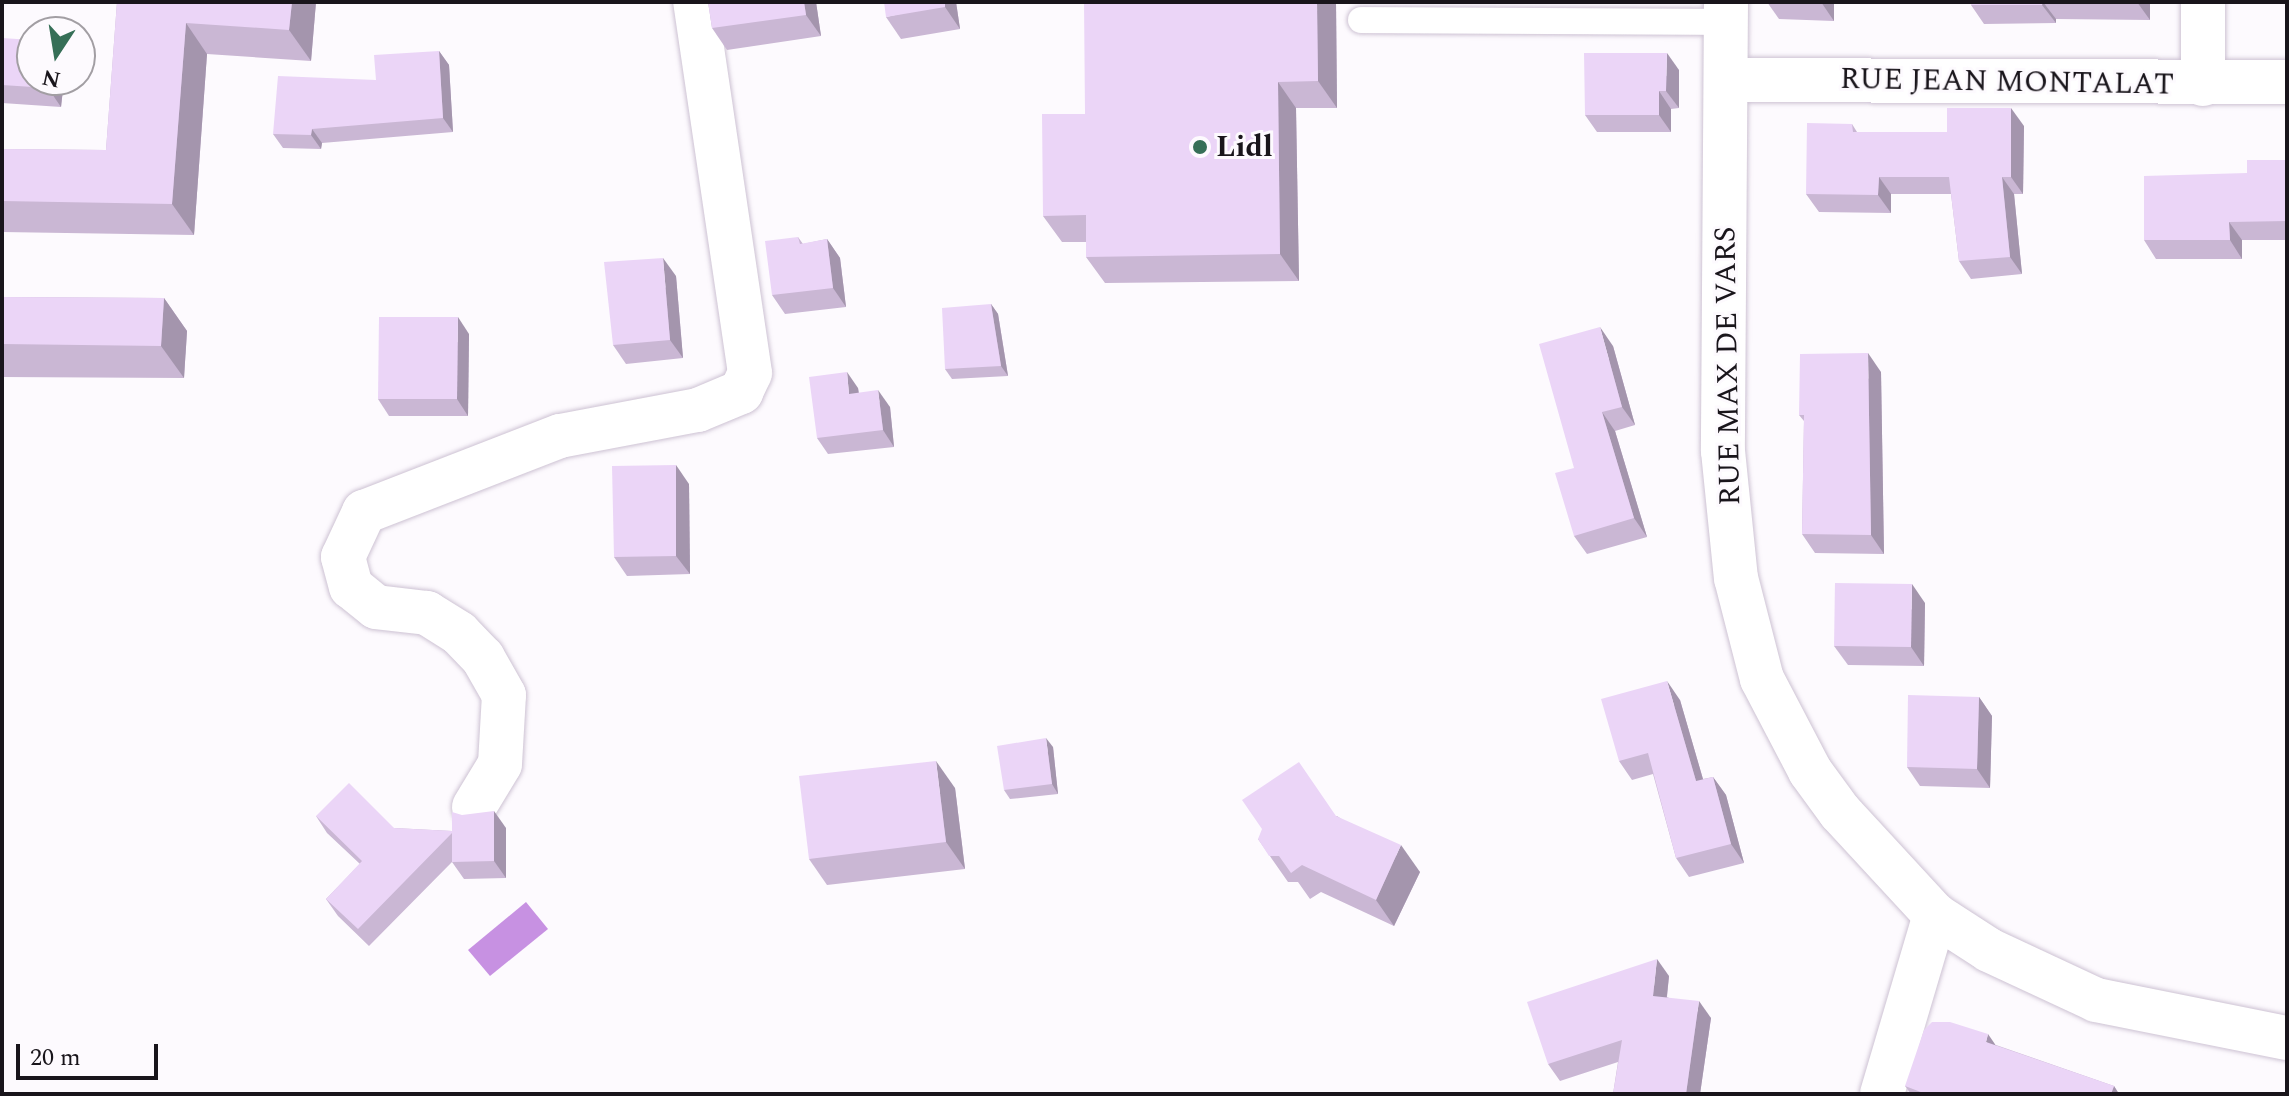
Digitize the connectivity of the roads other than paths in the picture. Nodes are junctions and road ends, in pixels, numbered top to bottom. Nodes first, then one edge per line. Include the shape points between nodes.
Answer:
1 (695, 2) edge
2 (2203, 2) edge
3 (1726, 13) edge
4 (1361, 20) dead end
5 (1727, 80) junction
6 (2287, 82) edge
7 (2203, 84) junction
8 (474, 807) dead end
9 (1935, 915) junction
10 (2287, 1038) edge
11 (1882, 1094) edge

1 - 8 street via 750,373 741,392 698,410 560,436 364,512 343,557 351,587 376,607 427,613 459,633 483,658 504,695 500,764
2 - 7 street
3 - 4 lane
3 - 5 street, RUE MAX DE VARS
5 - 7 street, RUE JEAN MONTALAT
5 - 9 street, RUE MAX DE VARS via 1723,451 1736,578 1762,679 1810,771 1840,812
6 - 7 street, RUE JEAN MONTALAT
9 - 10 street, RUE MAX DE VARS via 1989,950 2096,1000
9 - 11 street

